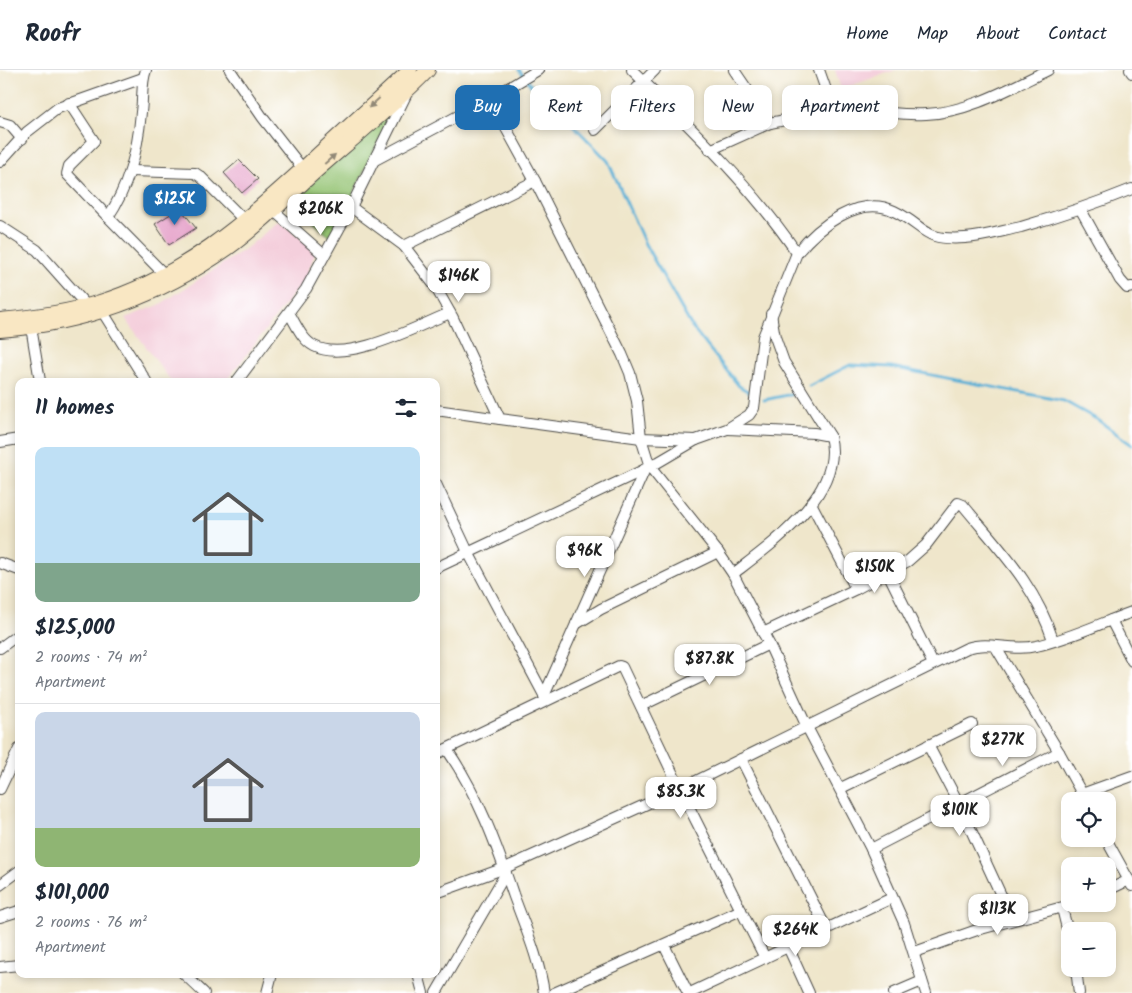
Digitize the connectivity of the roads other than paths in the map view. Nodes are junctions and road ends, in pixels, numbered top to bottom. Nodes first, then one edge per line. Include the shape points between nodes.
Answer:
1 (230, 70) edge
2 (410, 70) edge
3 (428, 70) edge
4 (538, 70) edge
5 (632, 70) edge
6 (654, 70) edge
7 (734, 70) edge
8 (820, 70) edge
9 (1048, 70) edge
10 (1130, 70) edge
11 (1132, 73) edge
12 (144, 74) edge
13 (643, 81) junction
14 (404, 85) junction
15 (513, 85) edge
16 (744, 85) edge
17 (825, 85) edge
18 (69, 103) junction
19 (898, 112) edge
20 (455, 118) edge
21 (0, 122) edge
22 (601, 124) edge
23 (507, 130) edge
24 (754, 130) edge
25 (22, 139) junction
26 (710, 150) junction
27 (375, 160) junction
28 (0, 162) edge
29 (131, 171) junction
30 (306, 173) junction
31 (535, 180) junction
32 (1132, 189) edge
33 (351, 207) junction
34 (1081, 210) junction
35 (274, 211) junction
36 (108, 217) junction
37 (249, 225) junction
38 (0, 226) edge
39 (404, 246) junction
40 (797, 253) junction
41 (324, 255) junction
42 (164, 274) junction
43 (1132, 287) edge
44 (95, 307) junction
45 (771, 312) junction
46 (289, 313) junction
47 (450, 313) junction
48 (0, 320) edge
49 (31, 327) junction
50 (0, 330) edge
51 (40, 378) edge
52 (144, 378) edge
53 (239, 378) edge
54 (440, 411) edge
55 (500, 419) junction
56 (728, 429) junction
57 (830, 436) junction
58 (641, 438) junction
59 (15, 440) edge
60 (696, 440) junction
61 (0, 442) edge
62 (648, 468) junction
63 (440, 492) edge
64 (811, 502) junction
65 (468, 552) junction
66 (718, 552) junction
67 (0, 563) edge
68 (440, 566) edge
69 (15, 569) edge
70 (888, 573) junction
71 (733, 574) junction
72 (856, 589) junction
73 (1132, 612) edge
74 (1111, 620) junction
75 (576, 624) junction
76 (763, 633) junction
77 (15, 637) edge
78 (1053, 640) junction
79 (769, 644) junction
80 (995, 646) junction
81 (0, 648) edge
82 (1132, 661) edge
83 (932, 664) junction
84 (546, 699) junction
85 (641, 706) junction
86 (972, 724) dead end
87 (808, 727) junction
88 (928, 745) junction
89 (448, 751) junction
90 (1059, 752) junction
91 (440, 753) edge
92 (15, 757) edge
93 (741, 759) junction
94 (1132, 776) edge
95 (841, 788) junction
96 (0, 789) edge
97 (680, 789) junction
98 (1081, 792) edge
99 (1097, 792) edge
100 (958, 804) junction
101 (1110, 847) edge
102 (872, 850) junction
103 (506, 870) junction
104 (15, 874) edge
105 (1130, 883) edge
106 (0, 885) edge
107 (1116, 887) edge
108 (440, 891) edge
109 (892, 898) junction
110 (1061, 908) edge
111 (741, 910) junction
112 (15, 912) edge
113 (0, 917) edge
114 (1012, 919) junction
115 (826, 928) junction
116 (664, 945) junction
117 (788, 947) junction
118 (915, 952) junction
119 (765, 958) junction
120 (15, 965) edge
121 (0, 967) edge
122 (1077, 977) edge
123 (188, 978) edge
124 (271, 978) edge
125 (419, 978) edge
126 (922, 981) junction
127 (204, 993) edge
128 (267, 993) edge
129 (423, 993) edge
130 (436, 993) edge
131 (544, 993) edge
132 (554, 993) edge
133 (689, 993) edge
134 (809, 993) edge
135 (894, 993) edge
136 (926, 993) edge
137 (1079, 993) edge

1 - 30 street
2 - 14 main road
3 - 14 main road
4 - 15 street
5 - 13 street
6 - 13 street
7 - 16 street
8 - 17 street
9 - 19 street via 965,106 926,114
10 - 11 street
12 - 18 street
12 - 29 street
13 - 22 street
13 - 26 street
14 - 27 street
14 - 30 main road
18 - 25 street via 45,116
18 - 36 street via 94,141 69,166 66,174
20 - 27 street
21 - 25 street via 10,125
23 - 31 street
24 - 26 street
25 - 28 street
26 - 40 street via 765,210
27 - 33 street
29 - 36 street
29 - 37 street via 195,173
30 - 35 main road
30 - 37 main road
31 - 39 street
31 - 58 street via 630,373 638,401
32 - 34 street
33 - 39 street
33 - 41 street
34 - 40 street via 989,235 946,239 925,234 896,212 875,205 859,208 834,220
34 - 43 street via 1120,280 1127,288
35 - 37 main road
35 - 41 street
36 - 42 street
37 - 42 main road
37 - 44 main road via 228,248 167,285
38 - 44 street via 37,250
39 - 47 street via 435,286
40 - 45 street
41 - 46 street
42 - 44 main road
44 - 48 main road
44 - 49 main road
44 - 52 street
45 - 56 street via 760,349 754,408
45 - 57 street via 784,362
46 - 47 street via 304,337 314,346 346,351
46 - 53 street
47 - 55 street
49 - 50 main road
49 - 51 street
54 - 55 street
55 - 58 street
56 - 57 street
56 - 60 street
57 - 64 street via 833,448 829,476
58 - 60 street
58 - 62 street
59 - 61 street
60 - 62 street
62 - 65 street
62 - 66 street
62 - 75 street
63 - 65 street
64 - 71 street via 770,546
64 - 72 street
65 - 68 street
65 - 84 street
66 - 71 street
66 - 75 street
67 - 69 street
70 - 72 street
70 - 78 street via 918,554 957,504 961,504 1030,589 1041,606
70 - 83 street
71 - 76 street
72 - 76 street
73 - 74 street
74 - 78 street
74 - 82 street
75 - 84 street
76 - 79 street
77 - 81 street
78 - 80 street via 1020,649
79 - 85 street
79 - 87 street
80 - 83 street via 977,645
80 - 90 street
83 - 87 street
84 - 85 street via 619,666 623,668
84 - 89 street
85 - 97 street
86 - 88 street
87 - 93 street
87 - 95 street
88 - 95 street
88 - 100 street
89 - 91 street
89 - 103 street via 479,804
90 - 98 street
90 - 100 street
92 - 96 street
93 - 97 street
93 - 115 street
94 - 99 street
95 - 102 street
97 - 103 street
97 - 111 street
100 - 102 street
100 - 114 street
101 - 105 street
102 - 109 street
103 - 108 street
103 - 130 street
103 - 131 street via 537,960
104 - 106 street
105 - 107 street
109 - 115 street
109 - 118 street
110 - 114 street
111 - 116 street
111 - 119 street
112 - 113 street
114 - 118 street
115 - 117 street
116 - 132 street
116 - 133 street
117 - 119 street
117 - 134 street
118 - 126 street
119 - 133 street
120 - 121 street
122 - 137 street
123 - 127 street
124 - 128 street
125 - 129 street
126 - 135 street
126 - 136 street

